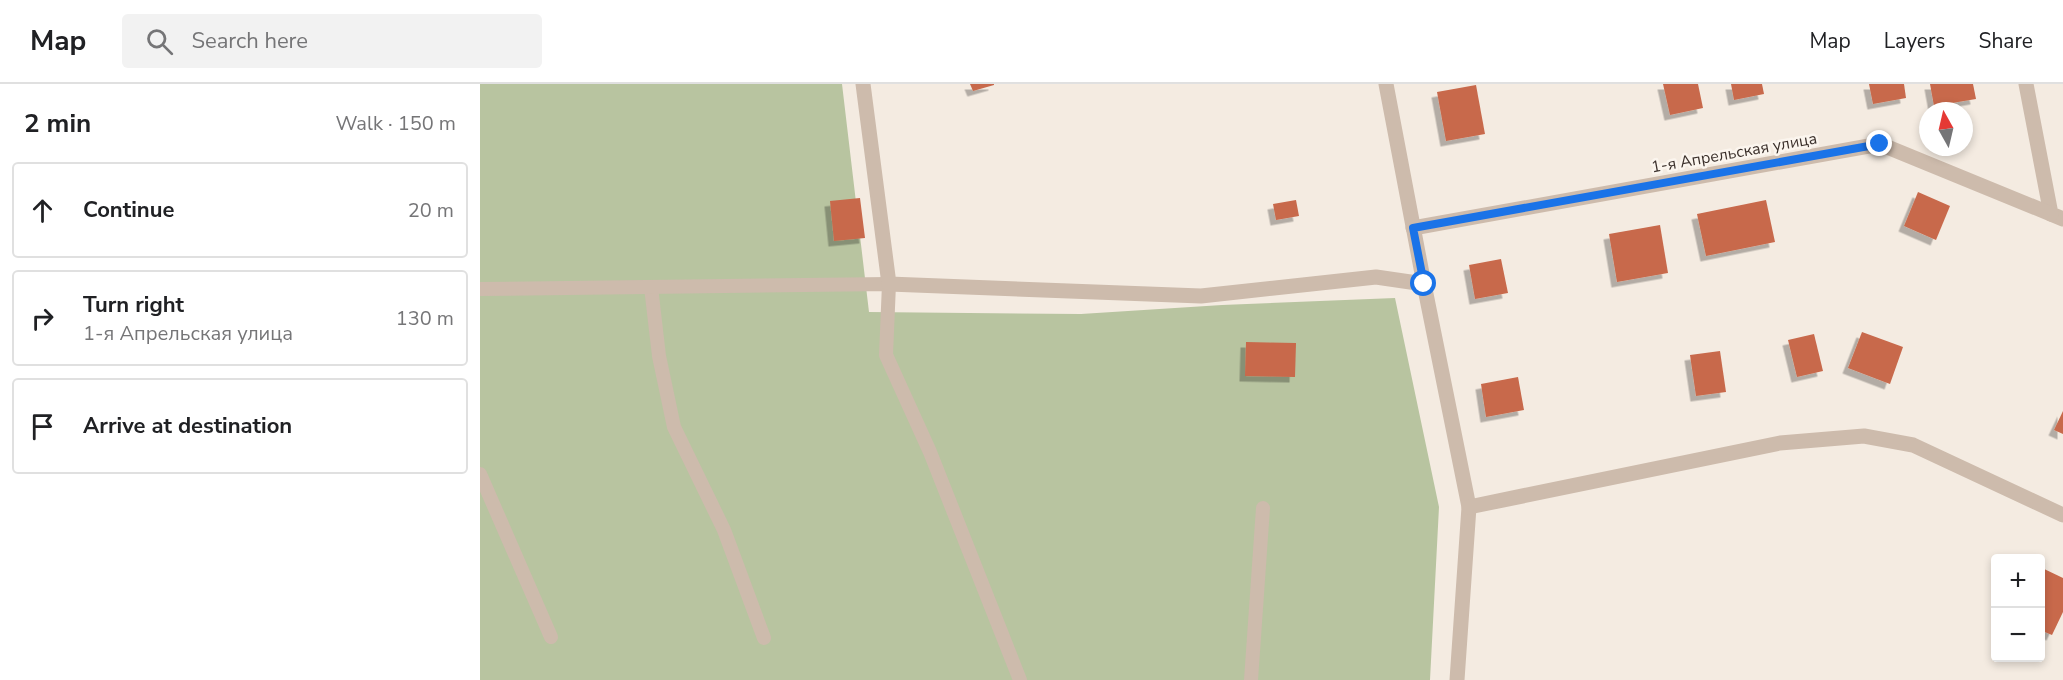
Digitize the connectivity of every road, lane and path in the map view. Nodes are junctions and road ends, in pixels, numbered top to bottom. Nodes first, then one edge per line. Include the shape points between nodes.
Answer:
1 (863, 84) edge
2 (1386, 84) edge
3 (2026, 84) edge
4 (2057, 216) edge
5 (1413, 228) junction
6 (889, 284) junction
7 (1424, 284) junction
8 (651, 287) junction
9 (480, 289) edge
10 (480, 474) edge
11 (1469, 507) junction
12 (1263, 508) dead end
13 (2063, 515) edge
14 (551, 637) dead end
15 (764, 638) dead end
16 (1020, 680) edge
17 (1251, 680) edge
18 (1457, 680) edge

1 - 6 street
2 - 5 street
3 - 4 street, 1-я Апрельская улица
4 - 5 street, 1-я Апрельская улица via 1880,144
5 - 7 street
6 - 7 street via 1201,296 1376,278
6 - 8 lane
6 - 16 lane via 886,354 930,452
7 - 11 street
8 - 9 lane
8 - 15 lane via 659,356 674,426 724,530
10 - 14 lane
11 - 13 street via 1780,443 1864,436 1913,444
11 - 18 street
12 - 17 lane

